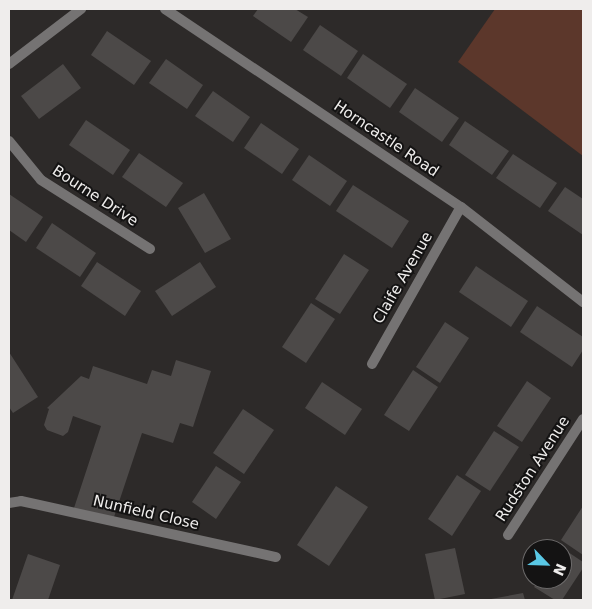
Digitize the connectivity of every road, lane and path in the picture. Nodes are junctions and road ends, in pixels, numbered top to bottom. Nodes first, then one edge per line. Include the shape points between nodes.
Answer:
1 (82, 9) edge
2 (166, 9) edge
3 (9, 64) edge
4 (9, 141) edge
5 (461, 207) junction
6 (150, 249) dead end
7 (583, 302) edge
8 (372, 364) dead end
9 (583, 419) edge
10 (9, 502) edge
11 (508, 535) dead end
12 (276, 557) dead end

1 - 3 street
2 - 5 street, Horncastle Road
4 - 6 street, Bourne Drive via 41,180
5 - 7 street, Horncastle Road
5 - 8 street, Claife Avenue
9 - 11 street, Rudston Avenue
10 - 12 street, Nunfield Close via 21,501

